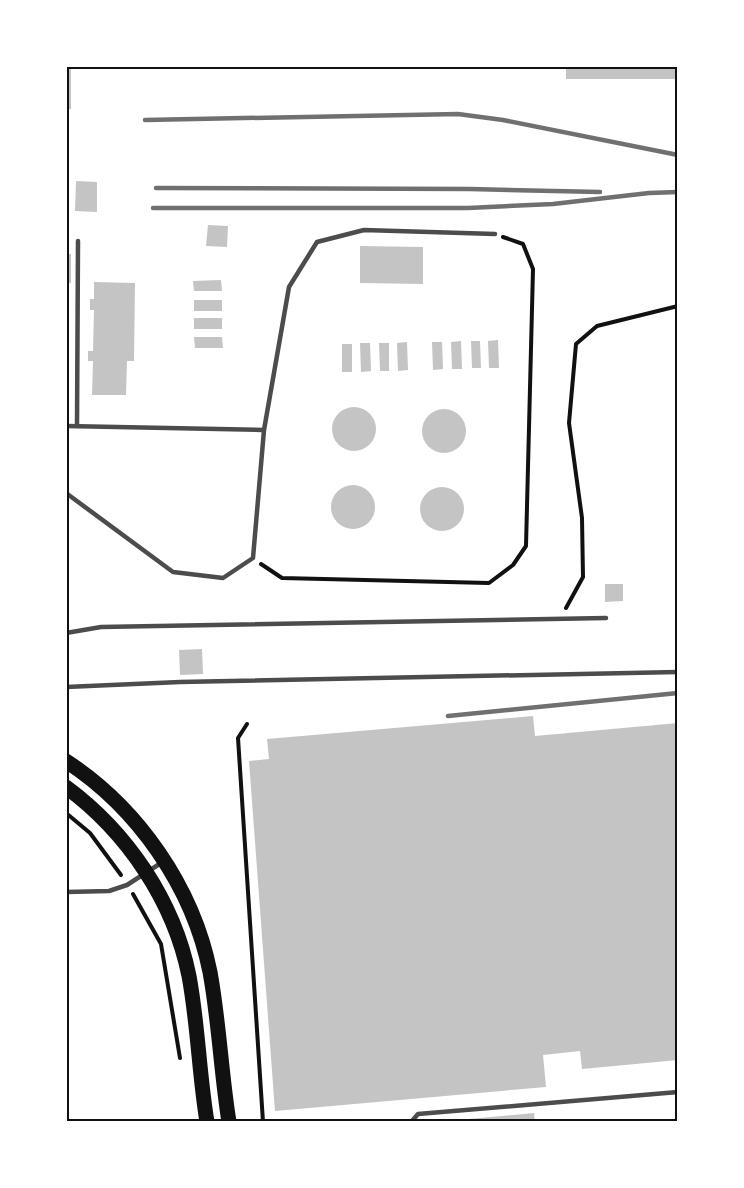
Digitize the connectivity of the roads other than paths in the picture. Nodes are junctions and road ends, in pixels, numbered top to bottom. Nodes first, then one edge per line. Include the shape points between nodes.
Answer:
1 (495, 234) road end
2 (78, 241) dead end
3 (66, 426) edge
4 (77, 426) junction
5 (264, 430) junction
6 (66, 493) edge
7 (606, 618) dead end
8 (66, 633) edge
9 (678, 672) edge
10 (66, 687) edge
11 (66, 761) edge
12 (66, 787) edge
13 (164, 861) junction
14 (146, 873) junction
15 (66, 892) edge
16 (678, 1092) edge
17 (207, 1122) edge
18 (228, 1122) edge
19 (411, 1122) edge

1 - 5 lane via 364,230 317,242 290,287
2 - 4 lane
3 - 4 lane
4 - 5 lane
5 - 6 lane via 253,558 223,578 173,572
7 - 8 lane via 101,627
9 - 10 lane
11 - 13 main road via 130,815
12 - 14 main road via 114,830
13 - 14 lane
13 - 18 main road via 197,926 209,969
14 - 15 lane via 109,891
14 - 17 main road via 164,903 188,974
16 - 19 lane via 418,1114

